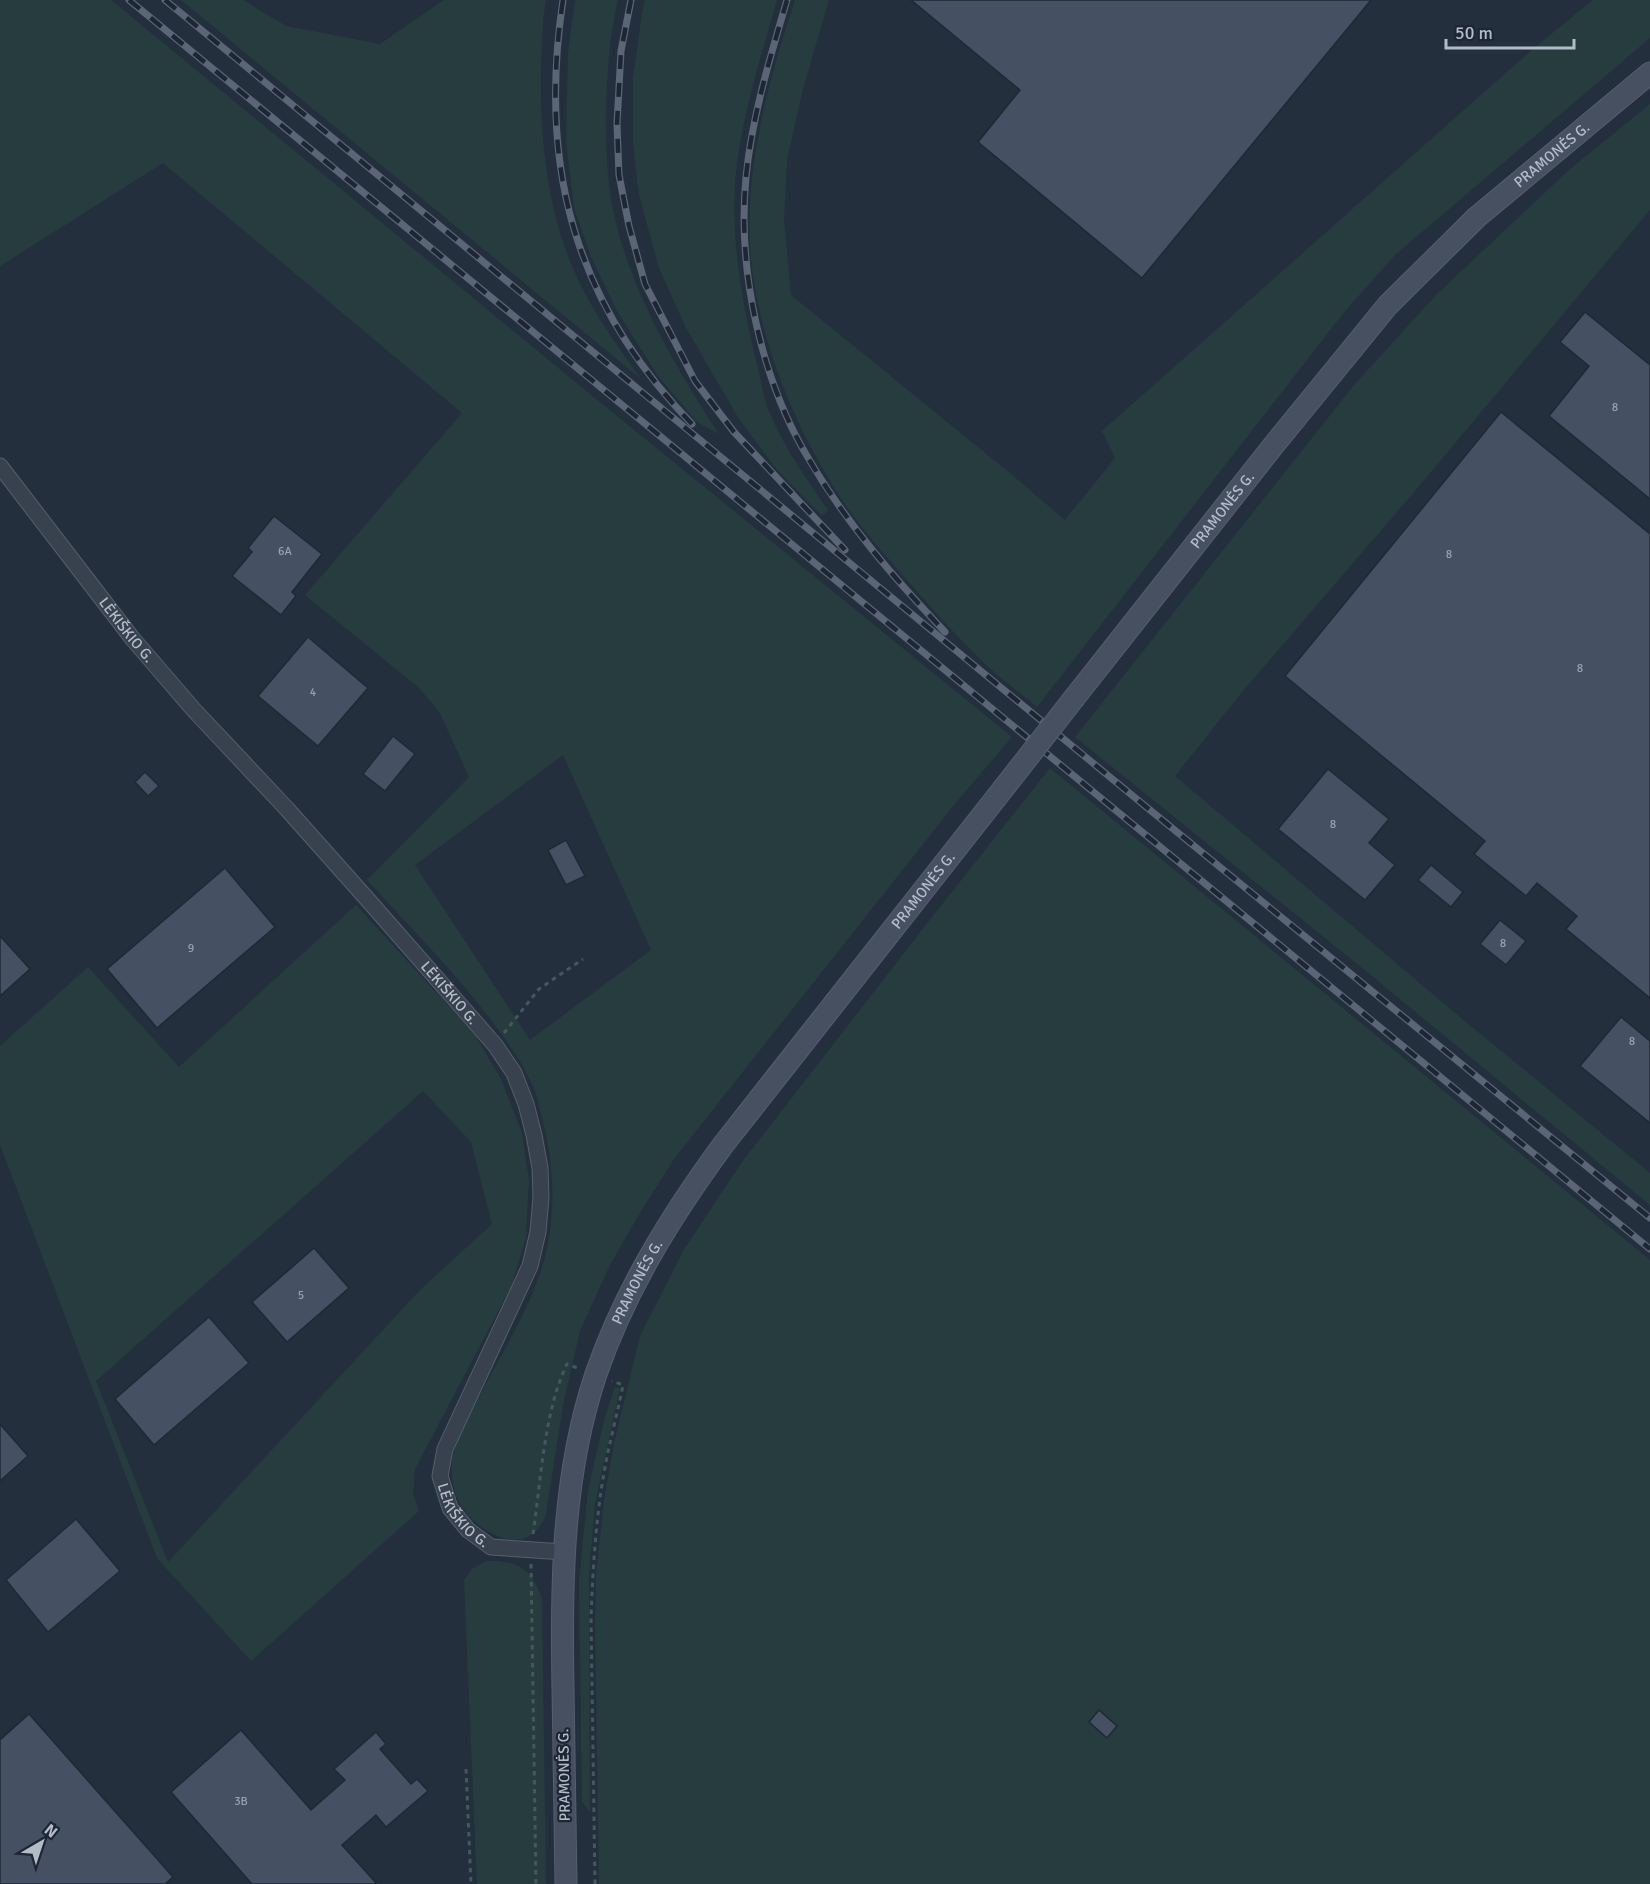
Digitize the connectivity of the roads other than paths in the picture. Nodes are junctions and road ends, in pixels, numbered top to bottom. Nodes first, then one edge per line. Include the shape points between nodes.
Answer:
1 (1650, 73) edge
2 (0, 466) edge
3 (564, 1552) junction
4 (566, 1884) edge

1 - 3 main road, PRAMONĖS G., bridge via 1477,217 1388,305 691,1188 631,1291 596,1376 576,1455
2 - 3 street, LĖKIŠKIO G. via 132,638 495,1045 514,1073 526,1104 540,1168 538,1232 530,1266 445,1449 440,1476 450,1508 468,1530 491,1547
3 - 4 main road, PRAMONĖS G.

